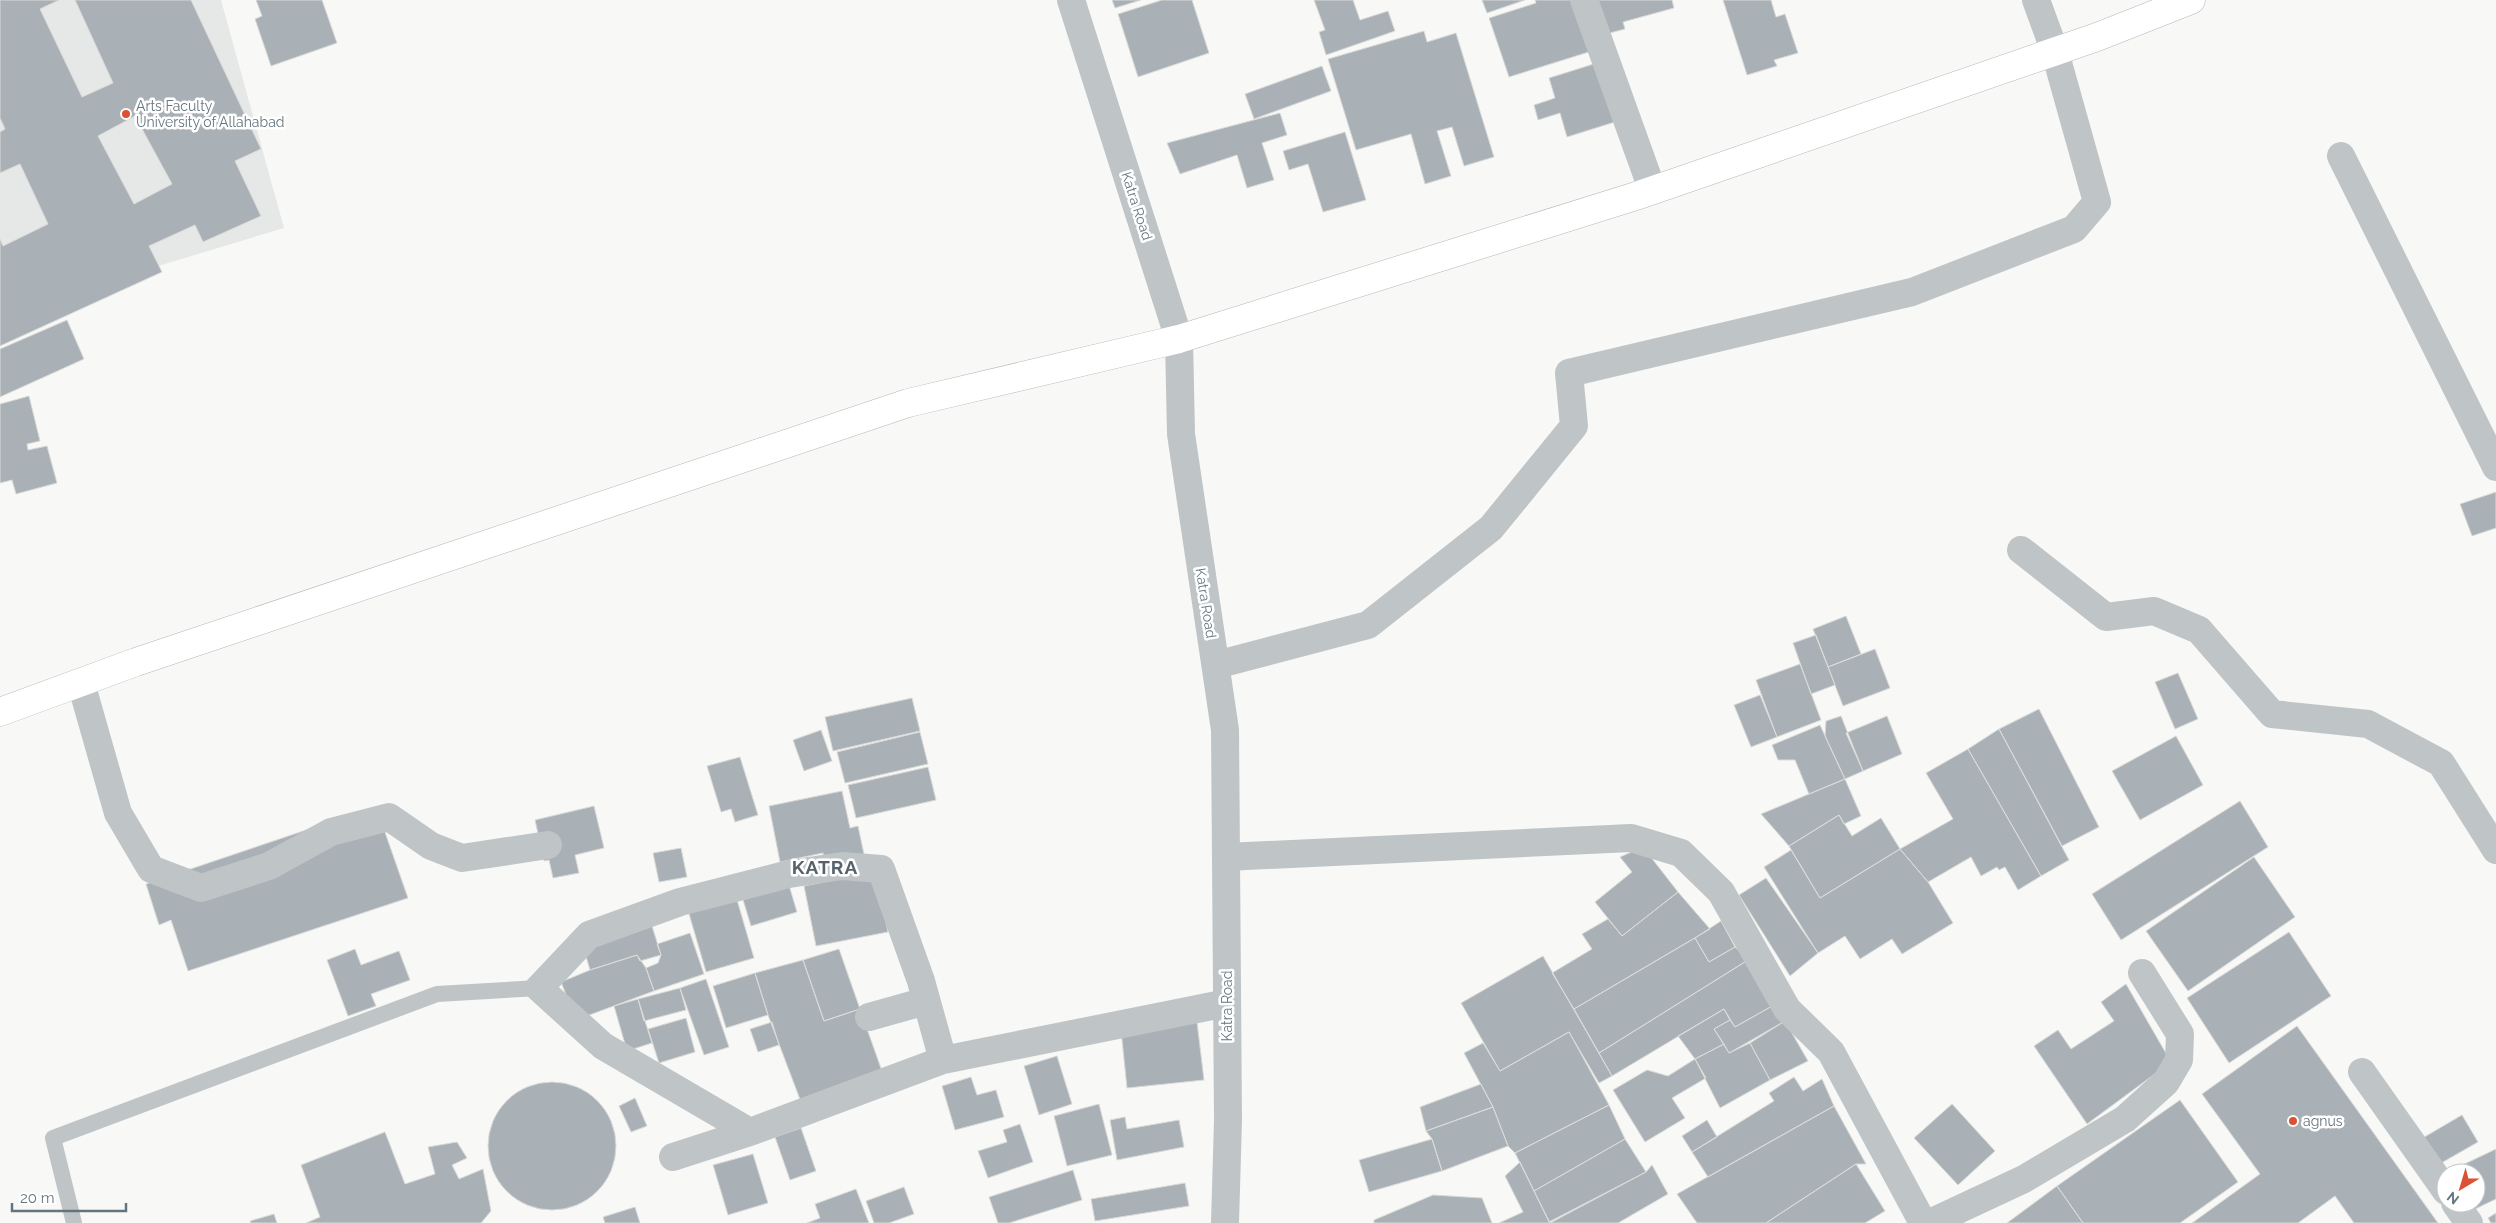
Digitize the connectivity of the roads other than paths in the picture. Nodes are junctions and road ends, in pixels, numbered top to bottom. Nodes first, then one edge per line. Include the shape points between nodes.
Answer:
1 (1071, 0) edge
2 (1584, 0) edge
3 (2036, 0) edge
4 (2191, 0) edge
5 (2055, 52) junction
6 (2342, 156) dead end
7 (1652, 189) junction
8 (1179, 339) junction
9 (2496, 467) edge
10 (2021, 550) dead end
11 (1216, 665) junction
12 (81, 683) junction
13 (0, 712) edge
14 (548, 845) dead end
15 (2496, 850) edge
16 (1226, 857) junction
17 (2142, 973) dead end
18 (539, 988) junction
19 (926, 1001) junction
20 (1227, 1004) junction
21 (869, 1017) dead end
22 (942, 1060) junction
23 (2362, 1072) dead end
24 (750, 1132) junction
25 (673, 1157) dead end
26 (2436, 1176) edge
27 (74, 1223) edge
28 (1225, 1223) edge
29 (1923, 1223) edge
30 (1930, 1223) edge

1 - 8 street, Katra Road
2 - 7 street
3 - 5 street
4 - 5 main road
5 - 7 main road
5 - 11 street via 2097,202 2074,229 1912,292 1569,373 1574,426 1491,528 1368,625
6 - 9 street
7 - 8 main road
8 - 11 street, Katra Road via 1181,434
8 - 12 main road via 908,403
10 - 15 street via 2106,617 2154,611 2199,630 2272,714 2368,724 2441,763
11 - 16 street, Katra Road via 1225,730
12 - 13 main road
12 - 14 street via 118,813 151,868 201,888 269,866 331,832 389,817 431,846 462,858
16 - 20 street, Katra Road
16 - 29 street via 1631,838 1681,853 1721,892 1787,1009 1831,1052
17 - 30 street via 2180,1034 2179,1060 2166,1082 2117,1124 2024,1179
18 - 19 street via 589,935 680,902 789,874 842,866 881,869
18 - 24 street via 603,1046
18 - 27 lane via 437,994 53,1138
19 - 21 street
19 - 22 street
20 - 22 street
20 - 28 street, Katra Road
22 - 24 street
23 - 26 street
24 - 25 street

